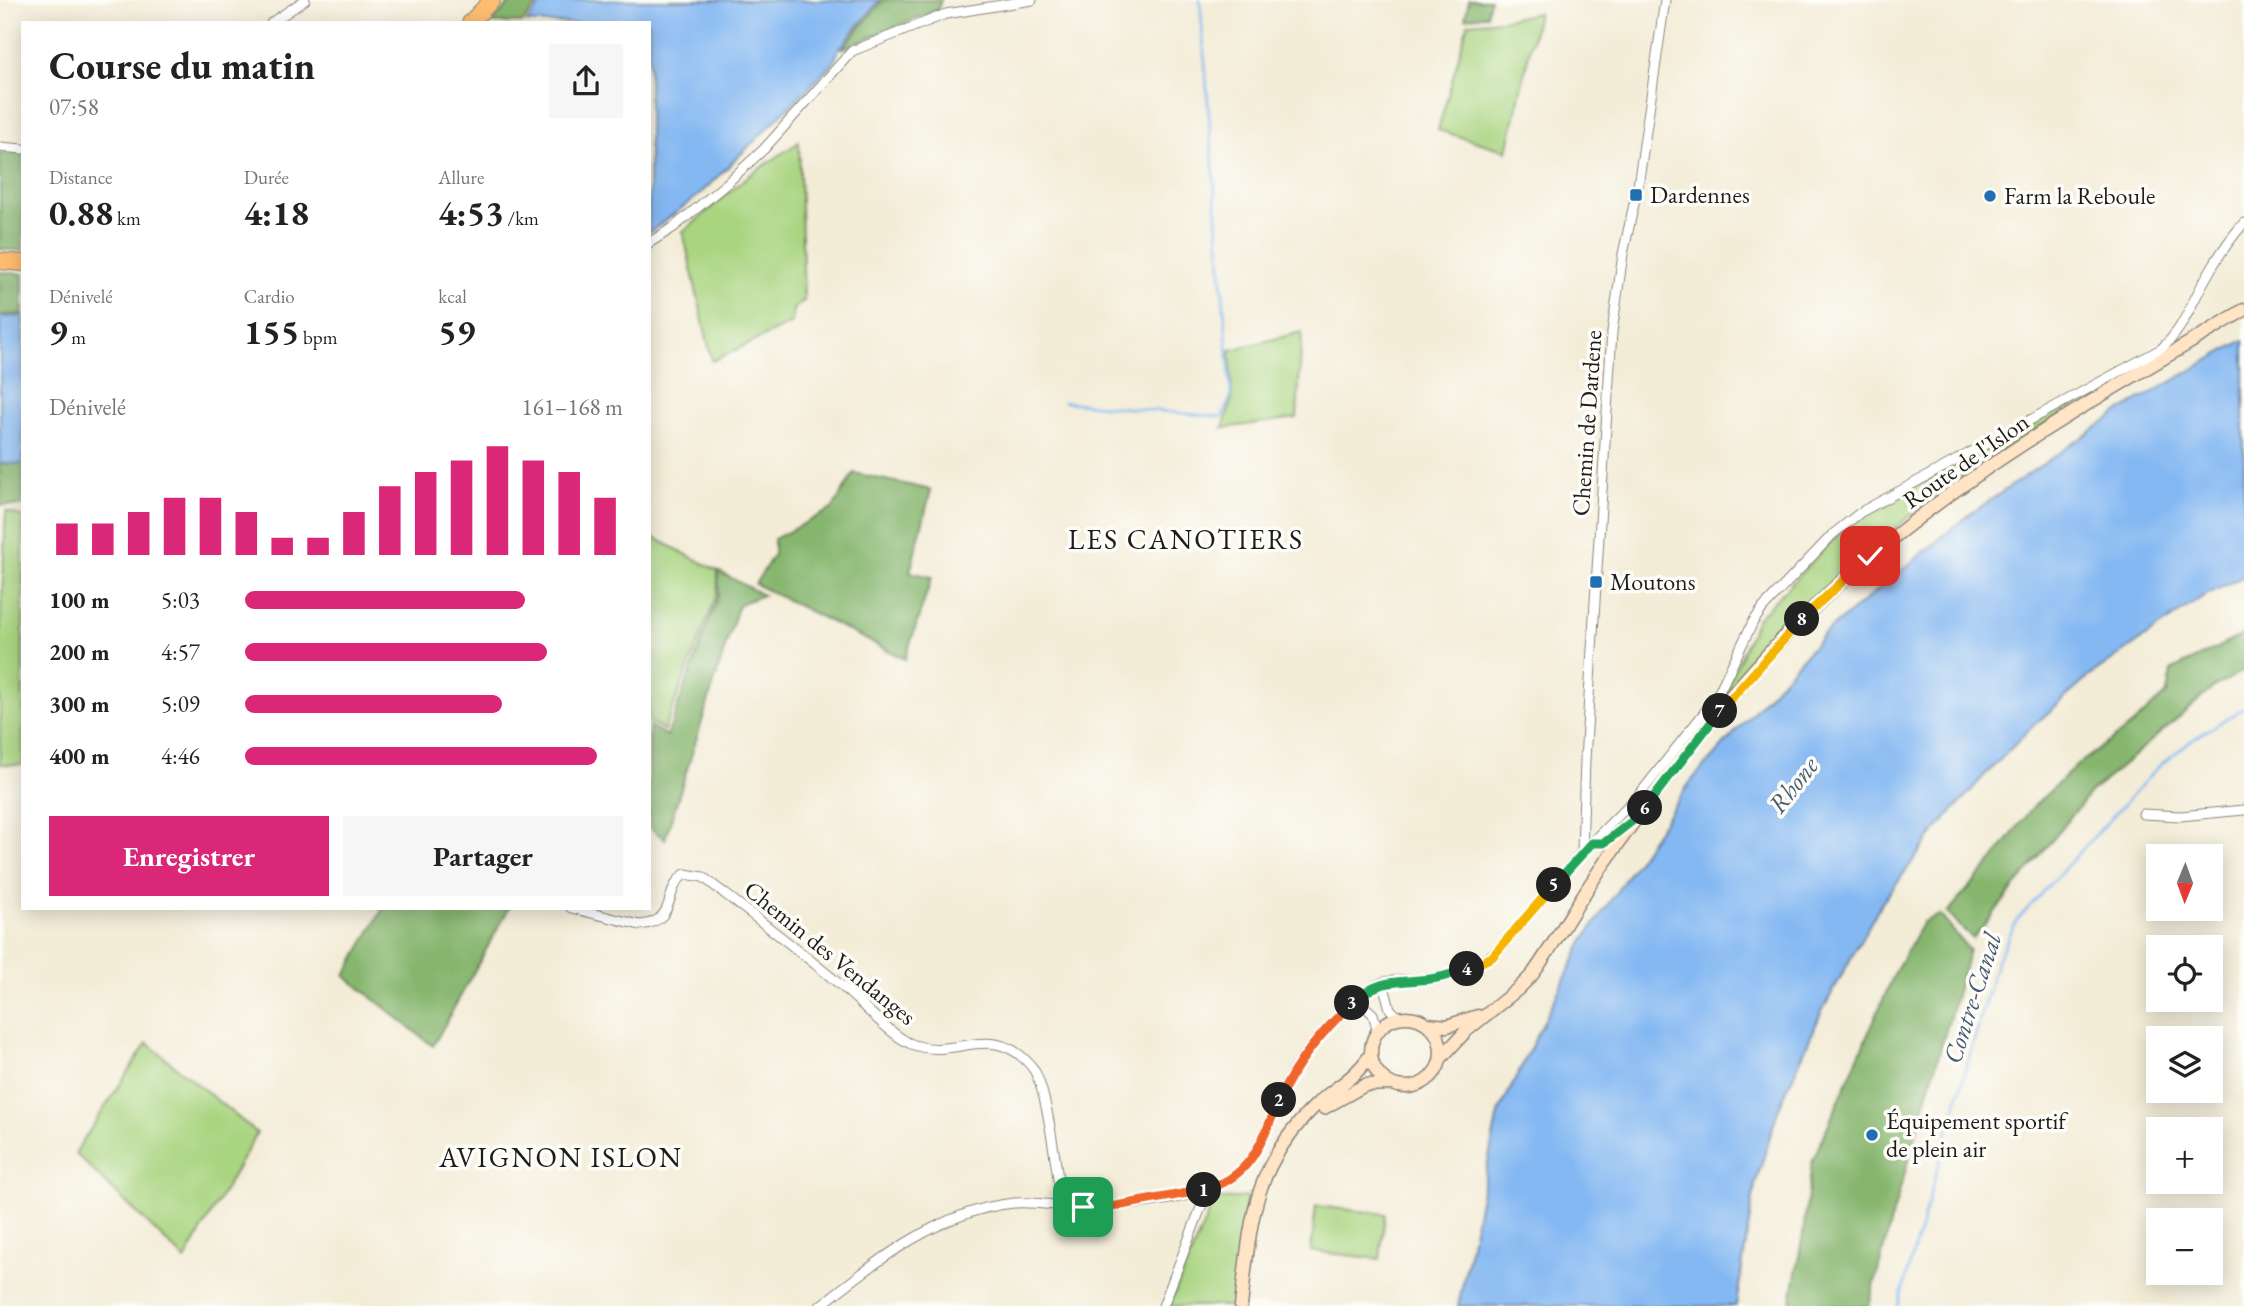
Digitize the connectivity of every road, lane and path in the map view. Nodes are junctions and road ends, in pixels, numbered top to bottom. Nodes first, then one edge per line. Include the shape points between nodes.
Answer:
1 (305, 0) edge
2 (492, 0) edge
3 (1032, 0) edge
4 (1665, 0) edge
5 (274, 21) edge
6 (472, 21) edge
7 (0, 147) edge
8 (21, 149) edge
9 (2244, 223) edge
10 (651, 242) edge
11 (0, 261) edge
12 (21, 263) edge
13 (2244, 310) edge
14 (2244, 810) edge
15 (2143, 814) dead end
16 (1640, 815) junction
17 (1592, 843) junction
18 (1582, 852) junction
19 (579, 910) edge
20 (1383, 983) junction
21 (1356, 999) junction
22 (1485, 1014) junction
23 (1399, 1018) junction
24 (1428, 1024) junction
25 (1378, 1031) junction
26 (1371, 1054) junction
27 (1441, 1058) junction
28 (1390, 1084) junction
29 (1300, 1124) junction
30 (1208, 1189) junction
31 (1062, 1206) junction
32 (820, 1306) edge
33 (1163, 1306) edge
34 (1241, 1306) edge

1 - 5 street
2 - 6 highway
3 - 10 street via 954,12 852,51 764,149
4 - 18 street, Chemin de Dardene via 1612,332
7 - 8 street
9 - 17 street via 2226,243 2184,322 2161,349 1861,512 1832,535 1763,608 1717,696 1639,795
11 - 12 highway
13 - 16 street, Route de l'Islon via 1983,471 1870,556 1770,652
14 - 15 street
16 - 17 street via 1604,843
16 - 22 street, Route de l'Islon via 1532,975
17 - 18 street
18 - 20 street via 1492,957 1435,979
19 - 31 street, Chemin des Vendanges via 650,924 664,914 679,879 685,874 703,877 833,978 902,1039 928,1048 991,1042 1012,1048 1031,1067 1042,1088
20 - 21 street
20 - 23 street via 1390,1009
21 - 25 street via 1373,1014
21 - 30 street via 1301,1059 1255,1154 1232,1179
22 - 24 street, Route de l'Islon via 1447,1026
22 - 27 street, Route de l'Islon
23 - 24 street
23 - 25 street
24 - 27 street via 1439,1040
25 - 26 street
26 - 28 street via 1380,1076
26 - 29 street via 1359,1071 1315,1105
27 - 28 street via 1435,1073 1423,1083 1412,1087
28 - 29 street via 1354,1090
29 - 34 street via 1274,1158 1258,1191
30 - 31 street via 1116,1206
30 - 33 street
31 - 32 street via 1017,1202 958,1218 886,1254

